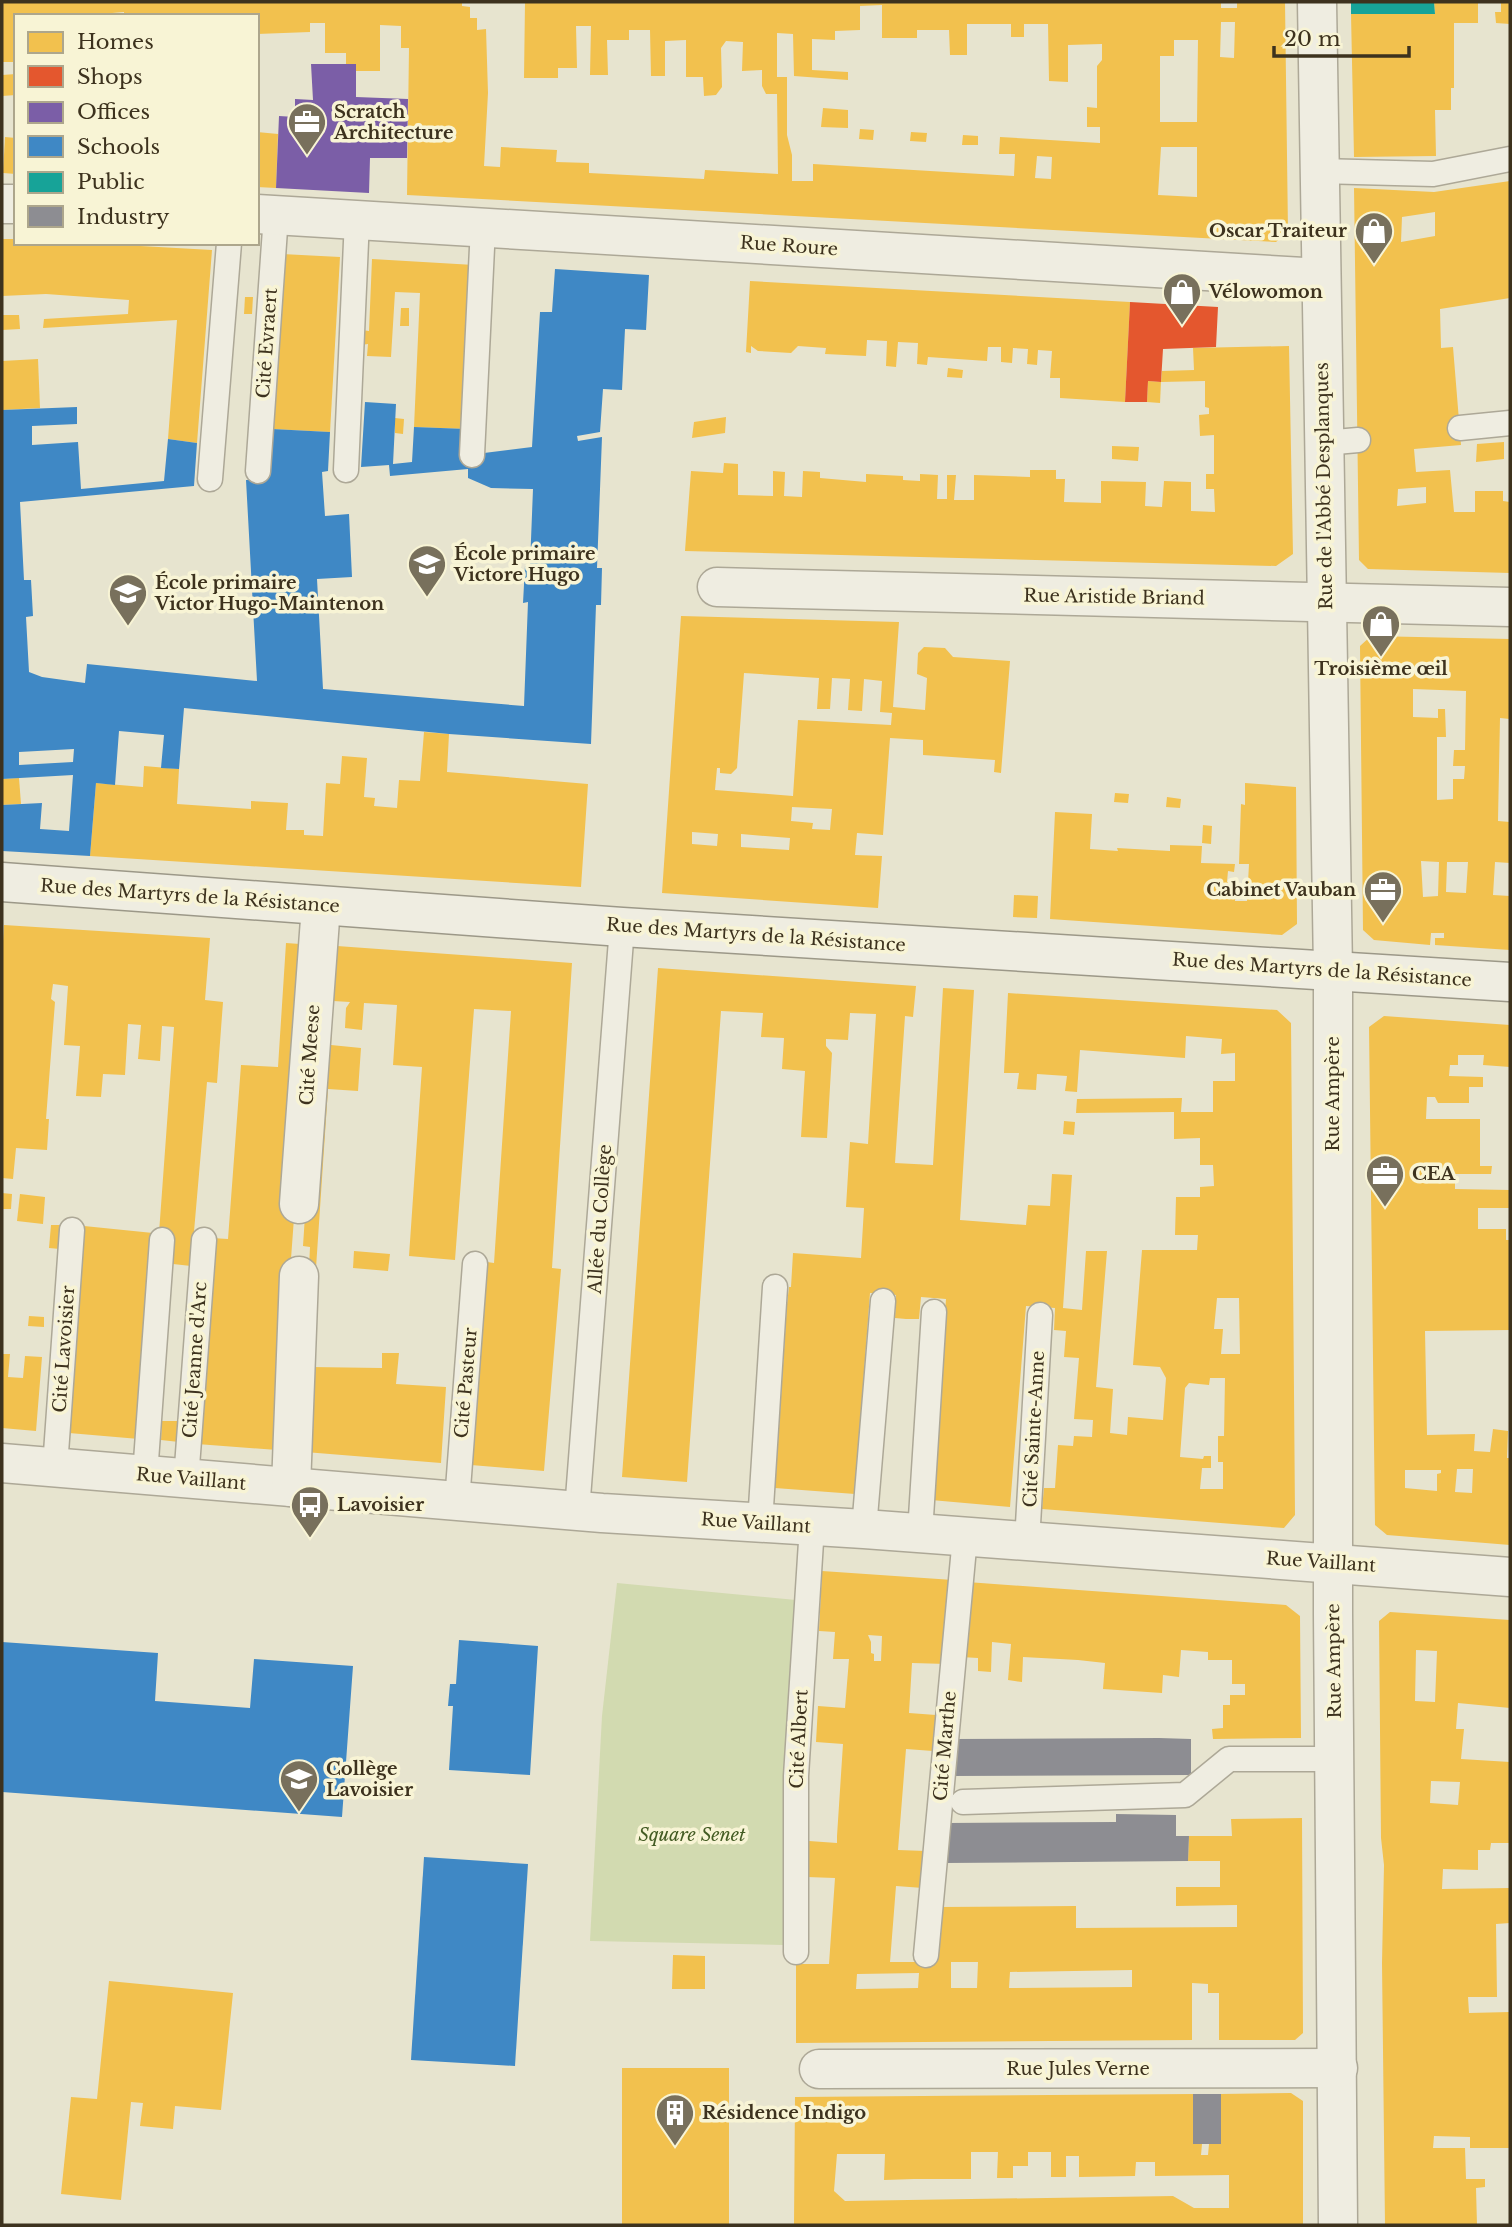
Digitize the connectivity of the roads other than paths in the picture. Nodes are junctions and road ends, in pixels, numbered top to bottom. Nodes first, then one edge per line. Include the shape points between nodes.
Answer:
1 (1317, 2) edge
2 (1510, 159) edge
3 (1319, 171) junction
4 (267, 214) edge
5 (357, 219) junction
6 (483, 227) junction
7 (229, 245) edge
8 (1321, 278) junction
9 (1510, 423) edge
10 (1460, 428) dead end
11 (472, 455) dead end
12 (346, 470) dead end
13 (258, 471) dead end
14 (210, 479) dead end
15 (717, 587) dead end
16 (1326, 603) junction
17 (1510, 607) edge
18 (2, 882) edge
19 (321, 906) junction
20 (622, 927) junction
21 (1333, 970) junction
22 (1510, 982) edge
23 (299, 1204) dead end
24 (72, 1230) dead end
25 (162, 1240) dead end
26 (204, 1240) dead end
27 (475, 1264) dead end
28 (299, 1276) dead end
29 (775, 1287) dead end
30 (883, 1301) dead end
31 (934, 1312) dead end
32 (1040, 1315) dead end
33 (2, 1463) edge
34 (55, 1468) junction
35 (145, 1475) junction
36 (186, 1480) junction
37 (291, 1487) junction
38 (457, 1502) junction
39 (578, 1511) junction
40 (760, 1523) junction
41 (812, 1527) junction
42 (864, 1529) junction
43 (920, 1533) junction
44 (965, 1538) junction
45 (1027, 1542) junction
46 (1334, 1563) junction
47 (1510, 1577) edge
48 (1335, 1759) junction
49 (963, 1802) dead end
50 (796, 1952) dead end
51 (926, 1955) dead end
52 (1338, 2068) junction
53 (819, 2069) dead end
54 (1338, 2225) edge

1 - 3 street, Rue de l'Abbé Desplanques
2 - 3 lane via 1433,174
3 - 8 street, Rue de l'Abbé Desplanques
4 - 5 street, Rue Roure
4 - 13 lane, Cité Evraert
5 - 6 street, Rue Roure
5 - 12 lane
6 - 8 street, Rue Roure
6 - 11 lane
7 - 14 lane
8 - 16 street, Rue de l'Abbé Desplanques via 1341,442
9 - 10 lane
15 - 16 street, Rue Aristide Briand
16 - 17 street, Rue Aristide Briand
16 - 21 street, Rue de l'Abbé Desplanques
18 - 19 street, Rue des Martyrs de la Résistance
19 - 20 street, Rue des Martyrs de la Résistance
19 - 23 street, Cité Meese
20 - 21 street, Rue des Martyrs de la Résistance
20 - 39 lane, Allée du Collège
21 - 22 street, Rue des Martyrs de la Résistance
21 - 46 street, Rue Ampère
24 - 34 lane, Cité Lavoisier
25 - 35 lane
26 - 36 lane, Cité Jeanne d'Arc
27 - 38 lane, Cité Pasteur
28 - 37 street
29 - 40 lane
30 - 42 lane
31 - 43 lane
32 - 45 lane, Cité Sainte-Anne
33 - 34 street, Rue Vaillant
34 - 35 street, Rue Vaillant
35 - 36 street, Rue Vaillant
36 - 37 street, Rue Vaillant
37 - 38 street, Rue Vaillant
38 - 39 street, Rue Vaillant
39 - 40 street, Rue Vaillant
40 - 41 street, Rue Vaillant
41 - 42 street, Rue Vaillant
41 - 50 lane, Cité Albert via 796,1776
42 - 43 street, Rue Vaillant
43 - 44 street, Rue Vaillant
44 - 45 street, Rue Vaillant
44 - 51 lane, Cité Marthe
45 - 46 street, Rue Vaillant
46 - 47 street, Rue Vaillant
46 - 48 street, Rue Ampère
48 - 49 lane via 1229,1759 1185,1795
48 - 52 street, Rue Ampère
52 - 53 street, Rue Jules Verne
52 - 54 street, Rue Ampère

